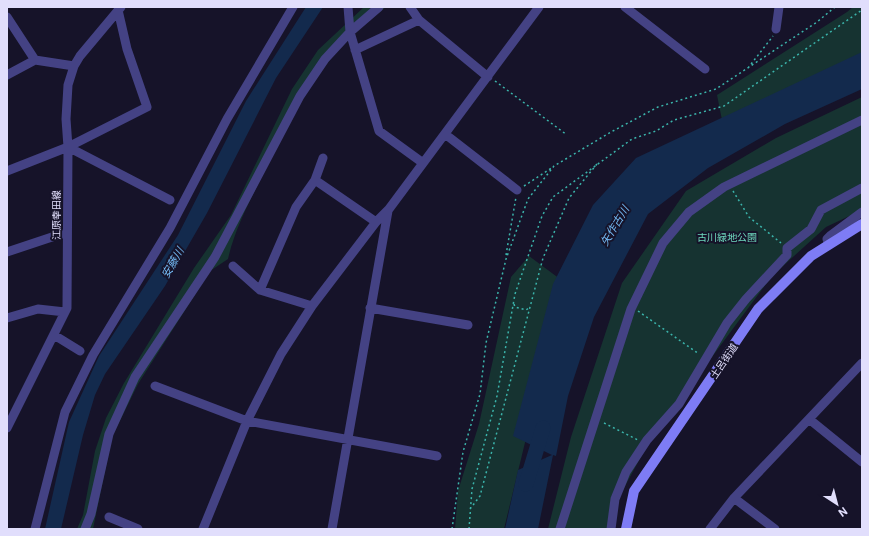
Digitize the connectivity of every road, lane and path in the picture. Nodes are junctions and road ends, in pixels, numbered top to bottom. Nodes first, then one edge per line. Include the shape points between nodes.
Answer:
1 (293, 7) edge
2 (348, 7) edge
3 (379, 7) edge
4 (410, 7) edge
5 (539, 7) edge
6 (625, 7) edge
7 (779, 7) edge
8 (835, 7) edge
9 (119, 9) edge
10 (862, 10) edge
11 (7, 17) edge
12 (419, 20) junction
13 (776, 29) joint
14 (350, 32) junction
15 (355, 50) junction
16 (35, 60) junction
17 (74, 66) junction
18 (705, 68) dead end
19 (7, 70) edge
20 (18, 70) junction
21 (747, 70) junction
22 (7, 75) edge
23 (488, 77) junction
24 (862, 120) edge
25 (445, 134) junction
26 (567, 135) dead end
27 (68, 147) junction
28 (323, 158) dead end
29 (599, 161) junction
30 (424, 163) junction
31 (554, 166) junction
32 (7, 171) edge
33 (315, 180) junction
34 (730, 184) junction
35 (862, 188) edge
36 (517, 190) junction
37 (170, 200) dead end
38 (389, 209) junction
39 (862, 212) edge
40 (376, 222) junction
41 (862, 224) edge
42 (67, 232) junction
43 (829, 245) junction
44 (787, 248) junction
45 (7, 252) edge
46 (506, 259) junction
47 (233, 266) dead end
48 (260, 290) junction
49 (514, 300) junction
50 (531, 305) junction
51 (312, 306) junction
52 (632, 307) junction
53 (370, 308) junction
54 (65, 312) junction
55 (7, 318) edge
56 (468, 325) dead end
57 (54, 335) junction
58 (80, 351) dead end
59 (705, 359) junction
60 (862, 362) edge
61 (155, 386) dead end
62 (595, 419) junction
63 (809, 419) junction
64 (247, 421) junction
65 (7, 428) edge
66 (348, 439) junction
67 (646, 443) junction
68 (437, 456) dead end
69 (862, 462) edge
70 (734, 498) junction
71 (470, 509) junction
72 (109, 517) dead end
73 (36, 529) edge
74 (85, 529) edge
75 (138, 529) edge
76 (203, 529) edge
77 (332, 529) edge
78 (452, 529) edge
79 (469, 529) edge
80 (560, 529) edge
81 (611, 529) edge
82 (626, 529) edge
83 (710, 529) edge
84 (775, 529) edge

1 - 73 street via 226,119 170,228 93,355 65,412
2 - 14 street
3 - 14 street
4 - 12 street
5 - 23 street
6 - 18 street
7 - 13 street
8 - 21 path
9 - 17 street, 江原幸田線
9 - 27 street via 127,49 147,107
10 - 29 path via 724,106 674,120 656,132 632,139
11 - 16 street
12 - 15 street
12 - 23 street
13 - 21 path via 771,41
14 - 15 street
14 - 74 street via 325,59 300,96 215,257 135,377 109,434 91,514
15 - 30 street via 379,131
16 - 17 street
16 - 20 street
17 - 27 street, 江原幸田線 via 68,84
19 - 20 street
20 - 22 street
21 - 31 path via 716,89 658,107
23 - 25 street
23 - 26 path
24 - 34 street
25 - 30 street
25 - 36 street
27 - 32 street
27 - 37 street
27 - 42 street, 江原幸田線
28 - 33 street
29 - 49 path via 552,197 542,216
29 - 50 path via 566,203 543,258
30 - 38 street
31 - 36 path
31 - 46 path via 528,199
33 - 40 street
33 - 48 street via 296,207
34 - 44 path via 749,217
34 - 52 street via 689,212 663,243
35 - 44 street via 822,210 811,229
36 - 46 path
38 - 40 street
38 - 53 street
39 - 43 street via 827,239
40 - 51 street
41 - 43 street, 土呂街道
42 - 45 street
42 - 54 street, 江原幸田線
43 - 82 street, 土呂街道 via 811,256 758,309 634,491
44 - 59 street via 787,255 727,323
46 - 78 path via 486,343 480,394 463,452
47 - 48 street
48 - 51 street
49 - 50 path via 515,307 522,310 528,309
49 - 71 path via 498,396 472,489
50 - 71 path via 480,496
51 - 64 street via 281,354
52 - 59 path
52 - 62 street
53 - 56 street
53 - 66 street
54 - 55 street via 38,309
54 - 57 street, 江原幸田線
57 - 58 street
57 - 65 street, 江原幸田線
59 - 67 street via 679,404
60 - 63 street
61 - 64 street
62 - 67 path
62 - 80 street
63 - 69 street
63 - 70 street
64 - 66 street
64 - 76 street
66 - 68 street
66 - 77 street
67 - 81 street via 626,472 615,499
70 - 83 street
70 - 84 street
71 - 79 path
72 - 75 street

